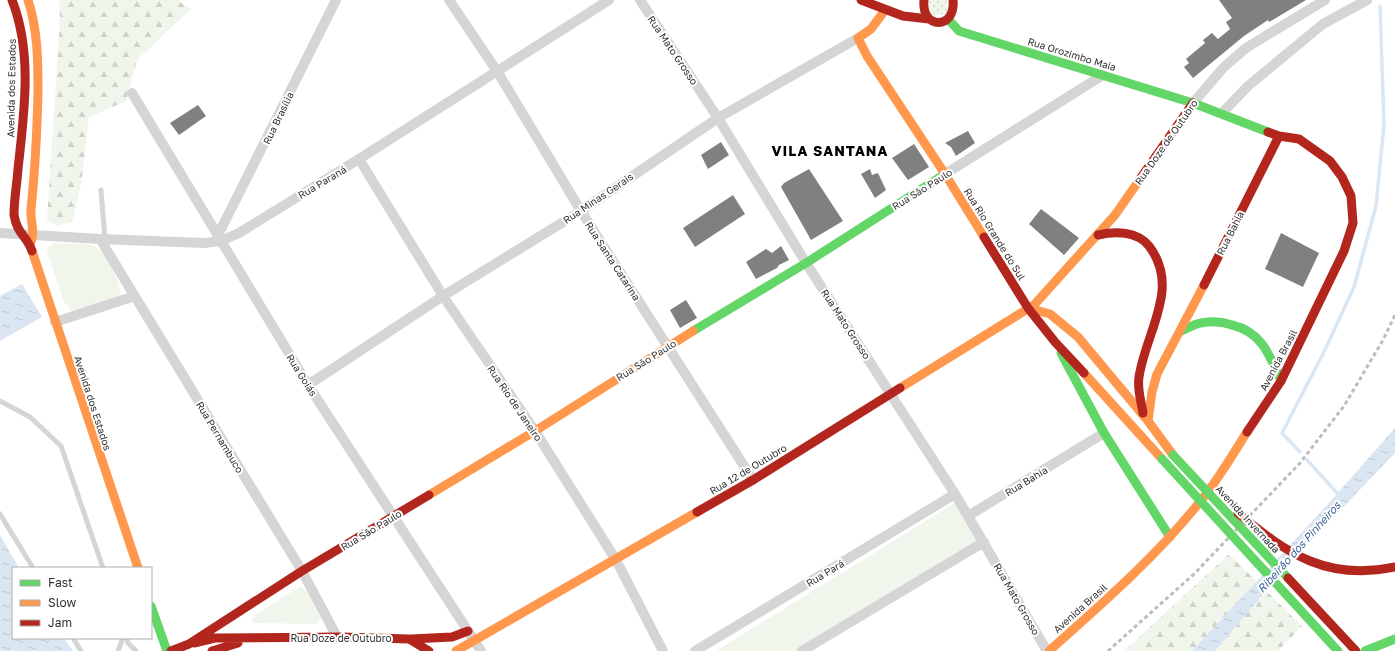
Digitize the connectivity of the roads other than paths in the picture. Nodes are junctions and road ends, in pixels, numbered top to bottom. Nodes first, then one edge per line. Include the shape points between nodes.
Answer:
1 (12, 0) edge
2 (28, 0) edge
3 (336, 0) edge
4 (449, 0) edge
5 (608, 0) edge
6 (640, 0) edge
7 (861, 0) edge
8 (887, 0) edge
9 (924, 0) edge
10 (1325, 0) edge
11 (1367, 0) edge
12 (955, 2) edge
13 (886, 10) junction
14 (929, 19) junction
15 (948, 19) junction
16 (858, 38) junction
17 (497, 70) junction
18 (1103, 75) junction
19 (132, 93) dead end
20 (1193, 103) junction
21 (1222, 113) junction
22 (718, 118) junction
23 (1279, 136) junction
24 (359, 160) junction
25 (946, 174) junction
26 (101, 190) dead end
27 (581, 211) junction
28 (0, 233) edge
29 (20, 234) junction
30 (1098, 234) junction
31 (34, 235) junction
32 (220, 238) junction
33 (102, 240) junction
34 (30, 245) junction
35 (806, 263) junction
36 (135, 296) junction
37 (444, 296) junction
38 (1028, 308) junction
39 (55, 322) junction
40 (1181, 331) junction
41 (1055, 342) junction
42 (668, 346) junction
43 (1281, 381) junction
44 (308, 384) junction
45 (891, 393) junction
46 (0, 401) edge
47 (1143, 413) junction
48 (1148, 422) junction
49 (535, 431) junction
50 (1104, 433) junction
51 (1175, 454) junction
52 (753, 480) junction
53 (955, 494) junction
54 (0, 514) edge
55 (968, 516) junction
56 (394, 517) junction
57 (1170, 537) junction
58 (984, 542) junction
59 (616, 560) junction
60 (32, 567) edge
61 (102, 567) edge
62 (138, 567) edge
63 (1395, 567) edge
64 (302, 571) junction
65 (152, 609) edge
66 (468, 631) junction
67 (337, 637) junction
68 (74, 639) edge
69 (124, 639) edge
70 (127, 639) edge
71 (249, 639) junction
72 (409, 639) junction
73 (474, 640) junction
74 (1395, 640) edge
75 (189, 644) junction
76 (81, 651) edge
77 (118, 651) edge
78 (136, 651) edge
79 (167, 651) edge
80 (171, 651) edge
81 (212, 651) edge
82 (429, 651) edge
83 (456, 651) edge
84 (481, 651) edge
85 (663, 651) edge
86 (695, 651) edge
87 (802, 651) edge
88 (1048, 651) edge
89 (1338, 651) edge
90 (1356, 651) edge
91 (1365, 651) edge
92 (1384, 651) edge

1 - 29 main road, Avenida dos Estados via 23,31 24,54 15,206 17,229
2 - 31 main road via 35,21 38,43 37,140 31,214
3 - 32 street, Rua Brasília
4 - 17 street, Rua Santa Catarina
5 - 17 street, Rua Paraná
6 - 22 street, Rua Mato Grosso
7 - 13 main road
8 - 13 main road
9 - 14 main road via 923,10
10 - 20 street, Rua Doze de Outubro via 1246,48 1224,67
11 - 21 street via 1323,24 1248,86
12 - 15 main road via 954,11
13 - 14 main road via 903,16
13 - 16 main road, Rua Minas Gerais via 871,29
14 - 15 main road via 938,23
15 - 18 main road, Rua Orozimbo Maia via 959,31
16 - 22 street, Rua Minas Gerais
16 - 25 main road, Rua Rio Grande do Sul via 867,56
17 - 24 street, Rua Paraná
17 - 27 street, Rua Santa Catarina
18 - 20 main road, Rua Orozimbo Maia
18 - 25 street, Rua São Paulo
19 - 32 street, Rua Goiás
20 - 21 main road, Avenida Brasil
20 - 30 main road, Rua Doze de Outubro via 1115,215
21 - 23 main road, Avenida Brasil
22 - 27 street, Rua Minas Gerais
22 - 35 street, Rua Mato Grosso
23 - 40 main road, Rua Bahia
23 - 43 main road, Avenida Brasil via 1299,139 1330,161 1342,176 1351,196 1353,223 1344,251
24 - 32 street, Rua Paraná via 239,233
24 - 37 street, Rua Rio de Janeiro
25 - 35 main road, Rua São Paulo
25 - 38 main road, Rua Rio Grande do Sul
26 - 33 lane
27 - 37 street, Rua Minas Gerais
27 - 42 street, Rua Santa Catarina
28 - 29 street, Rua Paraná
29 - 31 street, Rua Paraná
29 - 34 main road, Avenida dos Estados
30 - 38 main road, Rua Doze de Outubro via 1034,305
30 - 47 main road via 1122,232 1144,241 1160,261 1164,276 1164,290 1142,360 1139,378 1138,390
31 - 33 street, Rua Paraná
31 - 34 main road
32 - 33 street, Rua Paraná via 204,244
32 - 44 street, Rua Goiás
33 - 36 street, Rua Pernambuco
34 - 39 main road, Avenida dos Estados
35 - 42 main road, Rua São Paulo
35 - 45 street, Rua Mato Grosso
36 - 39 street
36 - 64 street, Rua Pernambuco
37 - 44 street, Rua Minas Gerais
37 - 49 street, Rua Rio de Janeiro
38 - 41 main road, Rua Rio Grande do Sul
38 - 45 main road, Rua 12 de Outubro
38 - 47 main road via 1050,314 1078,337
39 - 62 main road, Avenida dos Estados
40 - 43 main road via 1201,323 1239,326 1255,335 1268,353
40 - 48 main road, Rua Bahia via 1157,374
41 - 50 main road
41 - 89 main road, bridge
42 - 49 main road, Rua São Paulo
42 - 52 street, Rua Santa Catarina
43 - 57 main road, Avenida Brasil via 1204,497
44 - 56 street, Rua Goiás
45 - 52 main road, Rua 12 de Outubro
45 - 53 street, Rua Mato Grosso
46 - 61 lane via 30,417 61,446
47 - 48 main road
48 - 51 main road
49 - 56 main road, Rua São Paulo
49 - 59 street, Rua Rio de Janeiro
50 - 55 street, Rua Bahia
50 - 57 main road
51 - 63 main road, bridge via 1248,522 1299,557 1326,568 1356,573 1383,571
51 - 90 main road, Avenida Invernada, bridge
52 - 59 main road, Rua 12 de Outubro
53 - 55 street, Rua Mato Grosso
53 - 86 street, Rua Pará
54 - 60 lane
55 - 58 street, Rua Mato Grosso
56 - 64 main road, Rua São Paulo
56 - 66 street, Rua Goiás
57 - 88 main road, Avenida Brasil via 1112,594
58 - 87 street
58 - 88 street, Rua Mato Grosso
59 - 73 main road, Rua 12 de Outubro
59 - 85 street, Rua Rio de Janeiro
64 - 67 street, Rua Pernambuco
64 - 75 main road, Rua São Paulo
65 - 79 main road
66 - 72 main road via 452,637
66 - 73 street, Rua Goiás
67 - 71 main road, Rua Doze de Outubro
67 - 72 main road, Rua Doze de Outubro
68 - 76 lane
69 - 77 lane
70 - 78 lane
71 - 75 main road, Rua Doze de Outubro via 215,638
71 - 81 main road, Rua Doze de Outubro
72 - 82 main road, Rua Doze de Outubro
73 - 83 main road, Rua 12 de Outubro
73 - 84 street, Rua Goiás
74 - 91 main road
74 - 92 main road
75 - 80 main road, Rua Doze de Outubro

